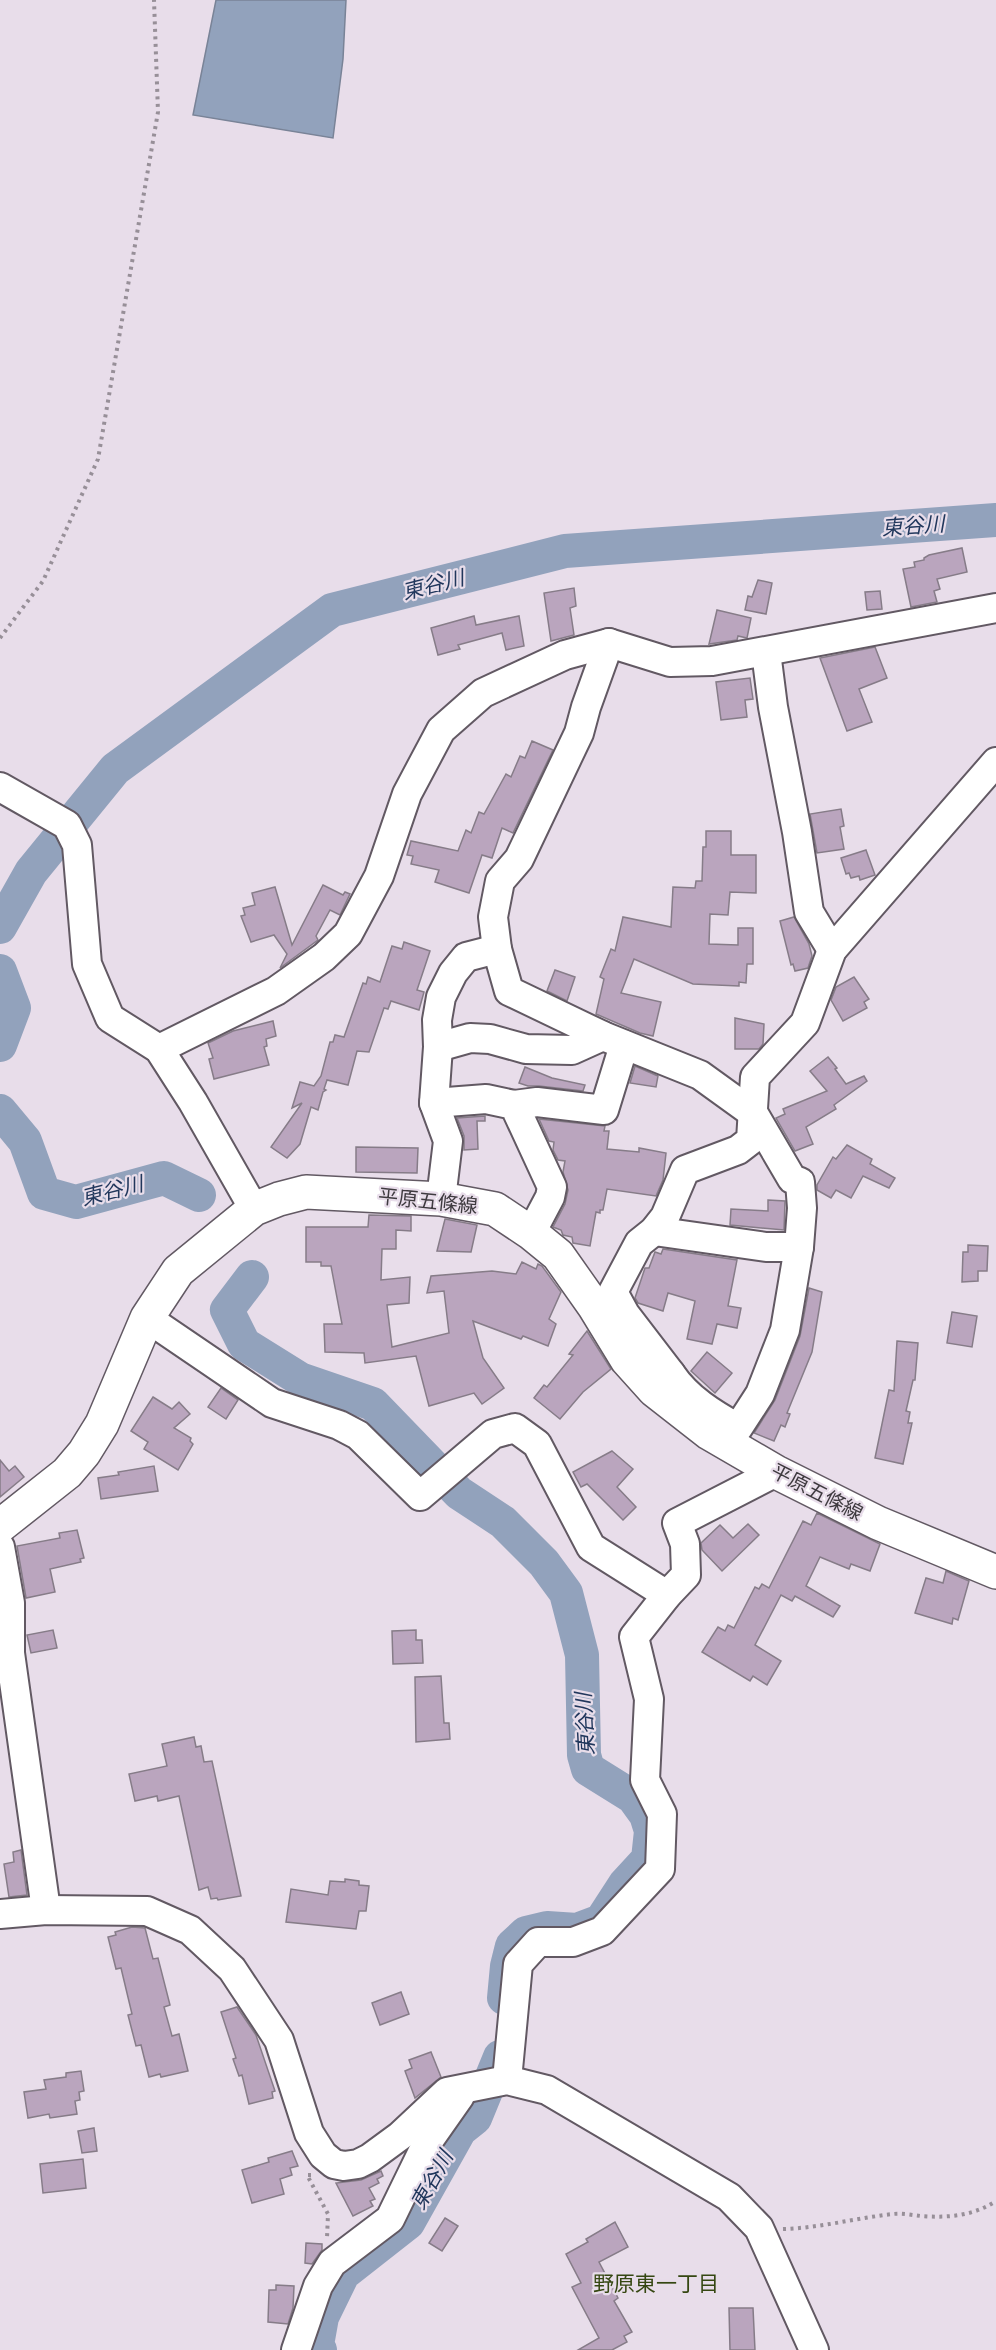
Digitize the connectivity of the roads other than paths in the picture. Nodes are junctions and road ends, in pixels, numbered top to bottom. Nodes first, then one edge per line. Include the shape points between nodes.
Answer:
1 (996, 608) edge
2 (609, 643) junction
3 (766, 652) junction
4 (996, 762) edge
5 (0, 787) edge
6 (497, 949) junction
7 (832, 950) junction
8 (613, 1041) junction
9 (438, 1047) junction
10 (159, 1049) junction
11 (435, 1103) junction
12 (514, 1105) junction
13 (754, 1114) junction
14 (441, 1199) junction
15 (254, 1209) junction
16 (654, 1231) junction
17 (531, 1233) junction
18 (800, 1247) junction
19 (147, 1318) junction
20 (662, 1382) junction
21 (776, 1472) junction
22 (0, 1526) edge
23 (0, 1547) edge
24 (996, 1572) edge
25 (667, 1595) junction
26 (46, 1910) junction
27 (0, 1914) edge
28 (507, 2080) junction
29 (465, 2089) junction
30 (296, 2350) edge
31 (814, 2350) edge

1 - 3 street
2 - 3 street via 670,662 712,661
2 - 6 street via 579,733 519,859 500,881 494,917
2 - 10 street via 565,655 483,693 441,730 407,794 379,876 348,934 324,957 276,991
3 - 7 street via 809,912
4 - 7 street
5 - 10 street via 68,825 77,845 87,964 110,1018
6 - 8 street via 509,991
6 - 9 street via 466,957 453,973 441,998
7 - 13 street via 805,1023 755,1077
8 - 9 street via 572,1050 526,1049 470,1038
8 - 12 street via 604,1110 537,1102
8 - 13 street via 700,1075
9 - 11 street
10 - 15 street
11 - 12 street via 486,1099
11 - 14 street via 448,1141
12 - 17 street via 552,1187
13 - 16 street via 751,1140 738,1150 685,1170 665,1217
13 - 18 street via 792,1179 800,1182
14 - 15 main road, 平原五條線 via 306,1192
14 - 17 main road, 平原五條線 via 495,1209
15 - 19 main road, 平原五條線 via 178,1271
16 - 18 street via 766,1247
16 - 20 street via 639,1243 613,1292
17 - 20 main road, 平原五條線 via 558,1255 627,1360
18 - 20 street via 785,1330 760,1394 738,1428 680,1388
19 - 22 main road, 平原五條線 via 102,1424 84,1453 67,1473
19 - 25 street via 272,1403 358,1435 420,1496 493,1434 515,1428 537,1444 591,1547
20 - 21 main road, 平原五條線 via 709,1433
21 - 24 main road, 平原五條線 via 878,1523
21 - 25 street via 677,1523 685,1544 686,1575
23 - 26 street via 10,1603 10,1653
25 - 28 street via 634,1637 649,1699 645,1780 662,1814 660,1869 602,1931 573,1942 538,1942 518,1964
26 - 27 street
26 - 29 street via 147,1911 190,1930 232,1969 279,2040 309,2133 323,2156 334,2164 358,2164 370,2158 447,2092
28 - 29 street
28 - 31 street via 547,2090 729,2197 763,2235
29 - 30 street via 426,2143 390,2219 332,2263 318,2286

